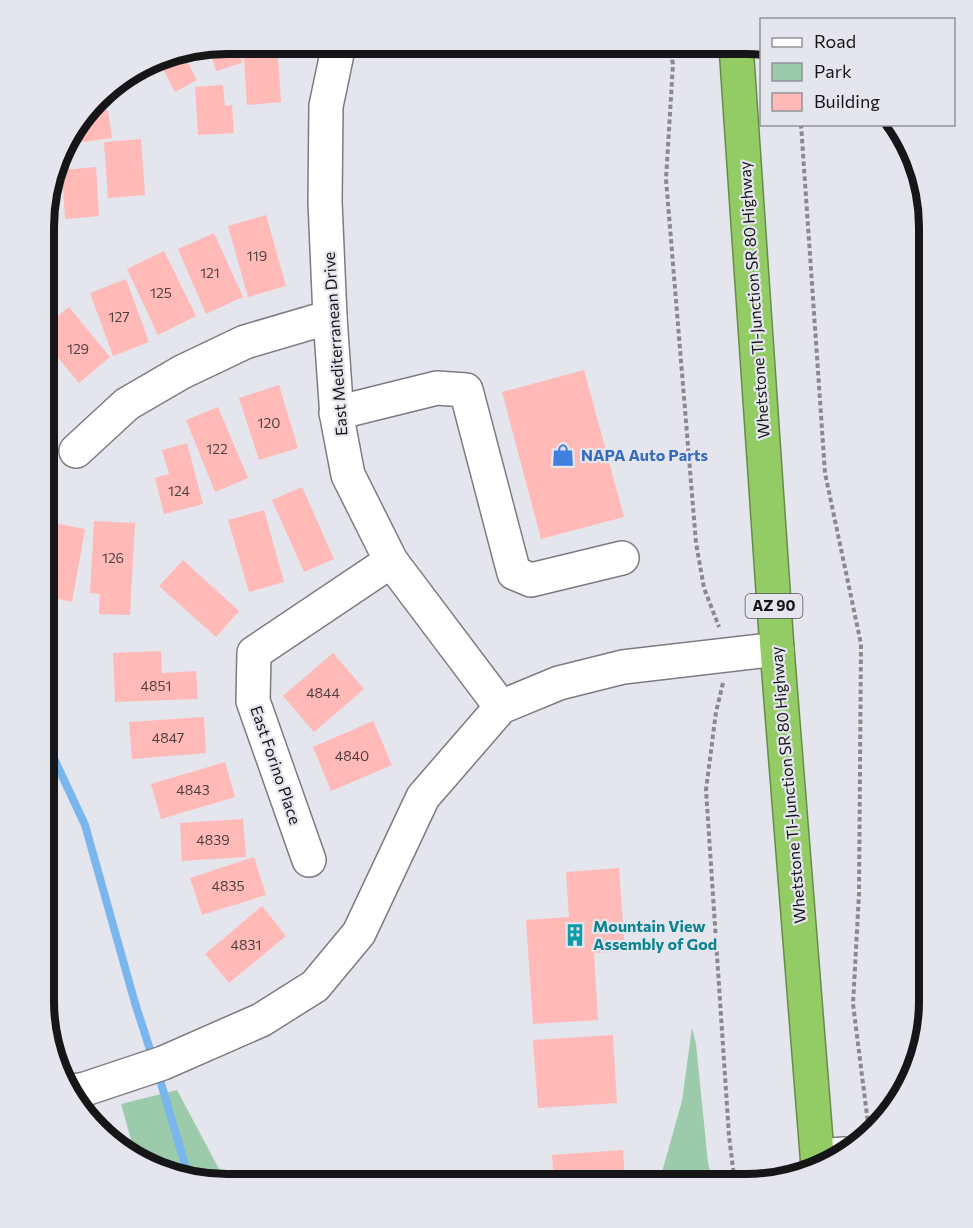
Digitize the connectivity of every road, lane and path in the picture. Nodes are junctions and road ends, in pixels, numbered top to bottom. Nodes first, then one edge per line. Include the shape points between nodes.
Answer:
1 (337, 54) edge
2 (671, 54) edge
3 (737, 54) edge
4 (801, 126) edge
5 (330, 317) junction
6 (336, 413) junction
7 (76, 451) dead end
8 (622, 558) dead end
9 (391, 561) junction
10 (777, 649) junction
11 (729, 655) junction
12 (501, 706) junction
13 (309, 860) dead end
14 (79, 1090) edge
15 (868, 1123) edge
16 (826, 1154) edge
17 (734, 1174) edge

1 - 5 street, East Mediterranean Drive via 326,106
2 - 11 path via 666,179 696,543 704,588
3 - 10 highway, Whetstone TI-Junction SR 80 Highway / AZ 90
4 - 15 path via 825,473 861,644 859,894 853,1004
5 - 6 street, East Mediterranean Drive
5 - 7 street via 245,342 182,372 127,404
6 - 8 street via 436,388 466,390 514,573 531,579
6 - 9 street, East Mediterranean Drive via 348,475
9 - 12 street, East Mediterranean Drive
9 - 13 street, East Forino Place via 254,652 253,701
10 - 11 street
10 - 16 highway, Whetstone TI-Junction SR 80 Highway / AZ 90
11 - 12 street via 623,667 559,683
11 - 17 path via 716,712 706,790
12 - 14 street via 423,797 359,933 315,986 261,1020 174,1058

